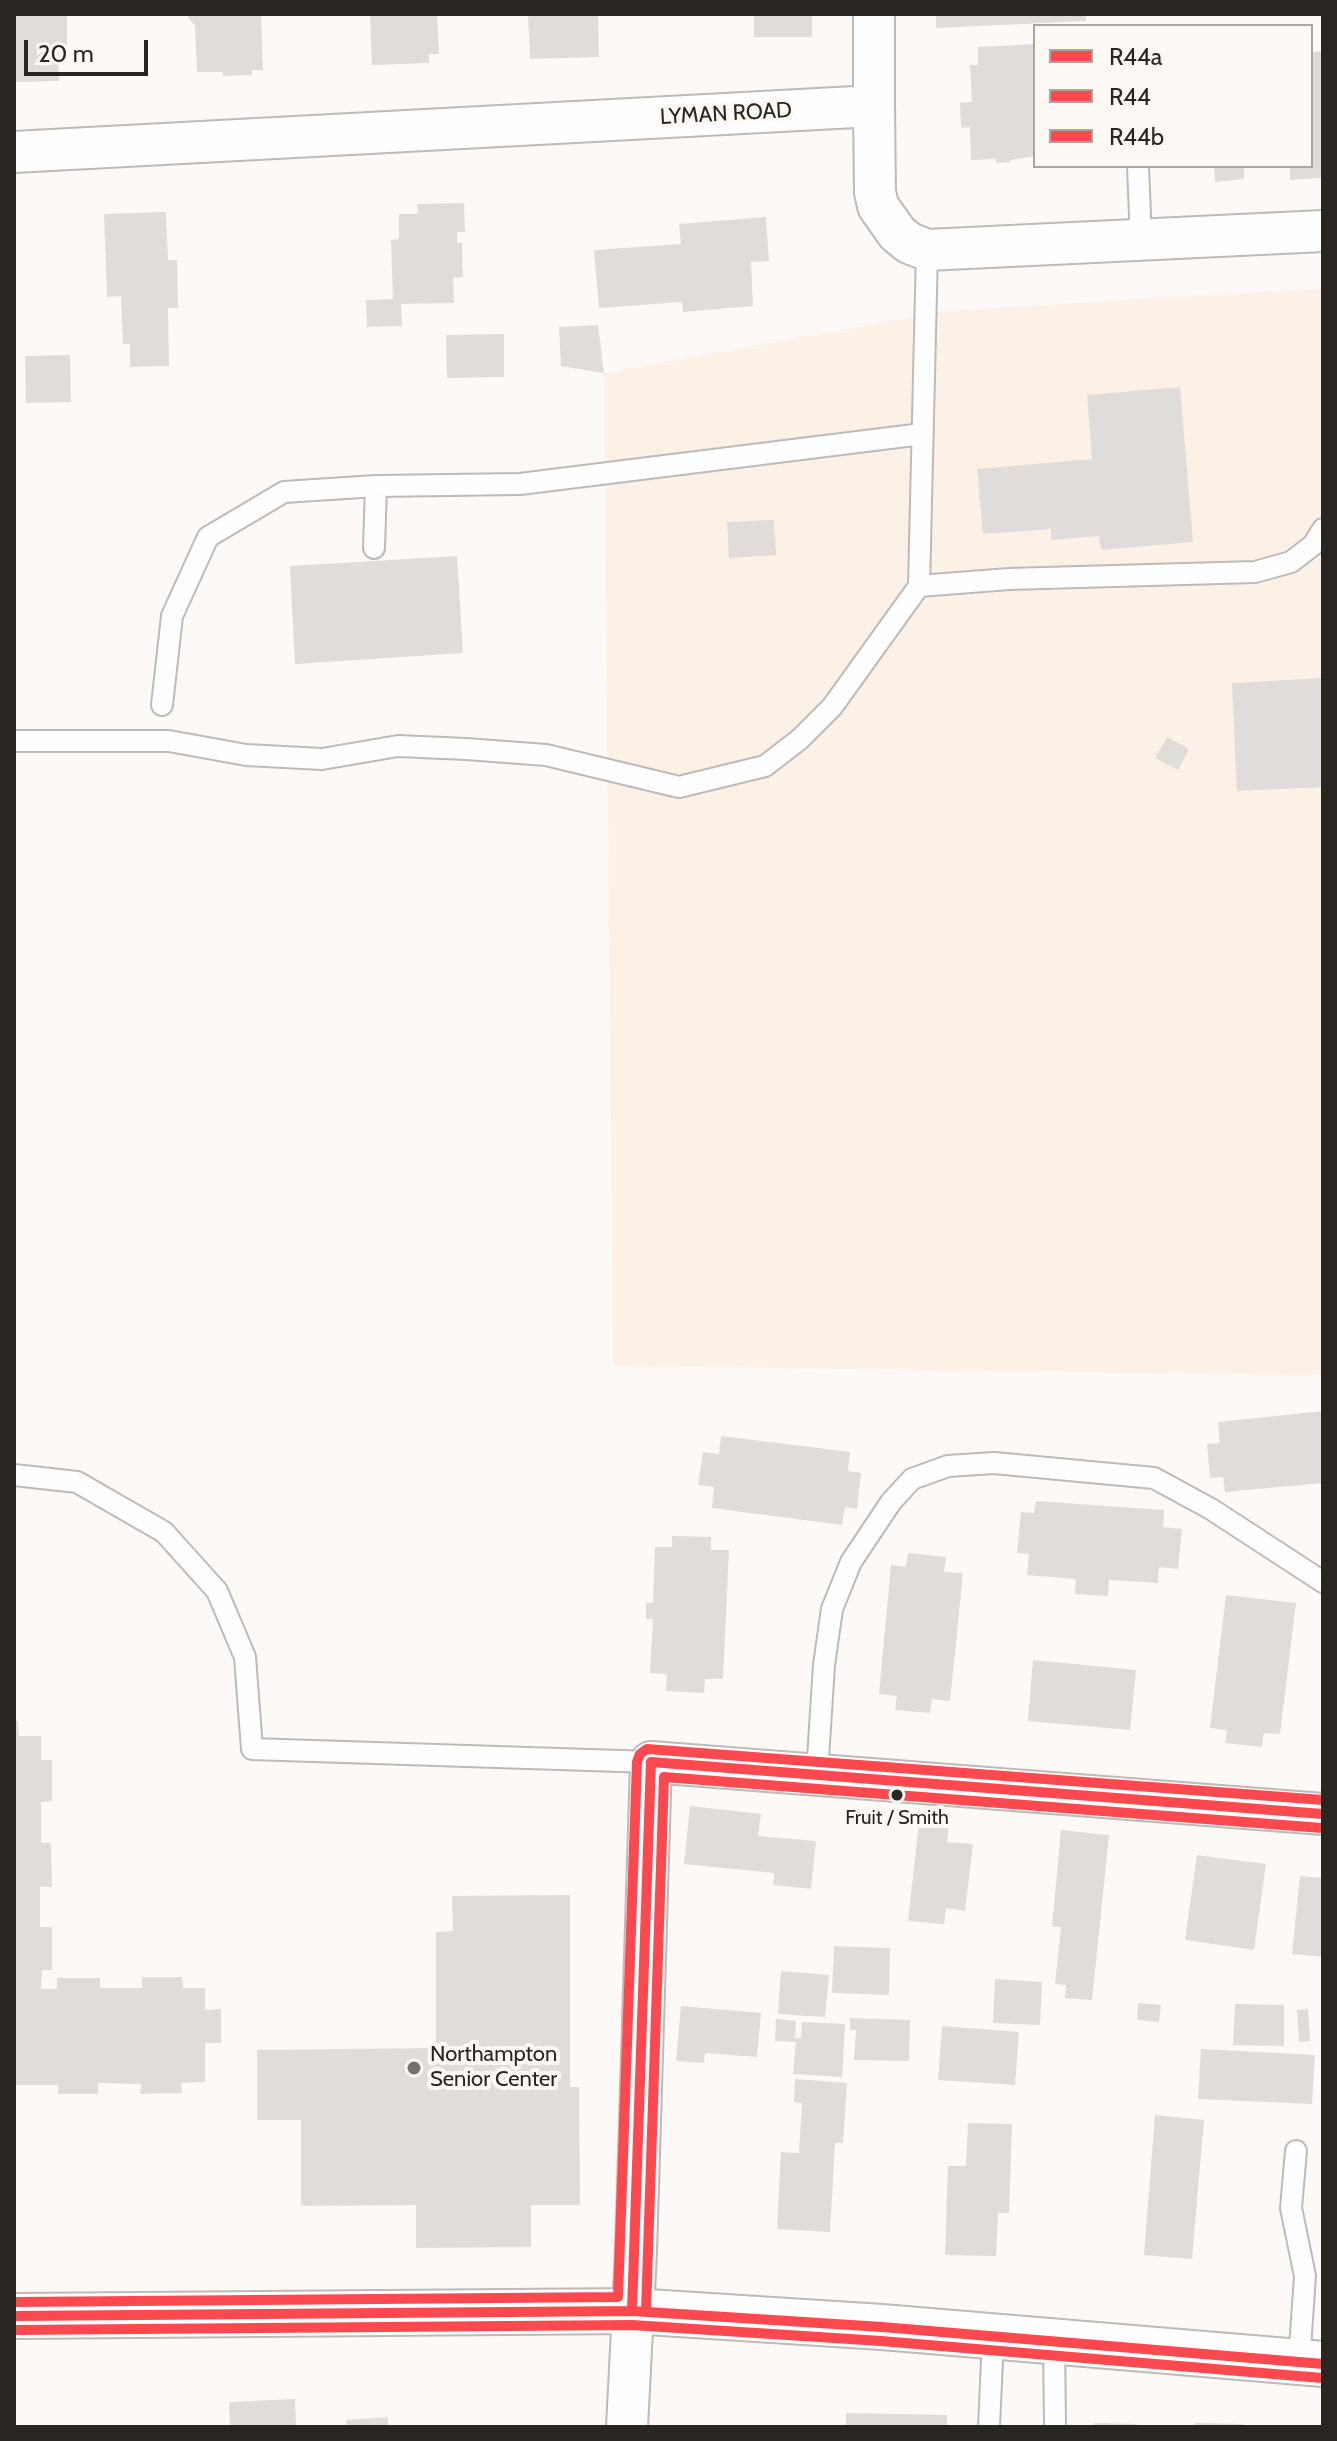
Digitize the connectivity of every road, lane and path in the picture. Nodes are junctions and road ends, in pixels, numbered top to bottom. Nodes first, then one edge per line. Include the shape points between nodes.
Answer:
1 (874, 14) edge
2 (874, 106) junction
3 (14, 152) edge
4 (1138, 168) edge
5 (1323, 231) edge
6 (1141, 240) junction
7 (927, 250) junction
8 (922, 434) junction
9 (376, 486) junction
10 (1323, 529) edge
11 (374, 548) dead end
12 (919, 586) junction
13 (162, 705) dead end
14 (14, 741) edge
15 (14, 1475) edge
16 (1323, 1582) edge
17 (651, 1762) junction
18 (817, 1774) junction
19 (1323, 1814) edge
20 (1296, 2151) dead end
21 (632, 2311) junction
22 (14, 2316) edge
23 (993, 2337) junction
24 (1054, 2341) junction
25 (1311, 2363) edge
26 (627, 2427) edge
27 (989, 2427) edge
28 (1055, 2427) edge

1 - 2 street
2 - 3 street, LYMAN ROAD
2 - 7 street via 878,206 897,233
4 - 6 lane
5 - 6 street
6 - 7 street
7 - 8 lane
8 - 9 lane via 520,484
8 - 12 lane
9 - 11 lane
9 - 13 lane via 284,492 208,537 172,616
10 - 12 lane via 1291,562 1255,572
12 - 14 lane via 832,707 800,739 765,766 679,787 546,755 482,750 398,746 322,759 246,755 169,741
15 - 17 lane via 77,1482 164,1532 217,1591 245,1657 252,1749
16 - 18 lane via 1154,1478 994,1463 948,1466 912,1479 851,1562 832,1609
17 - 18 street
17 - 21 street
18 - 19 street
20 - 25 lane via 1291,2208 1305,2276
21 - 22 main road
21 - 23 main road
21 - 26 street
23 - 24 main road
23 - 27 lane
24 - 25 main road
24 - 28 lane

